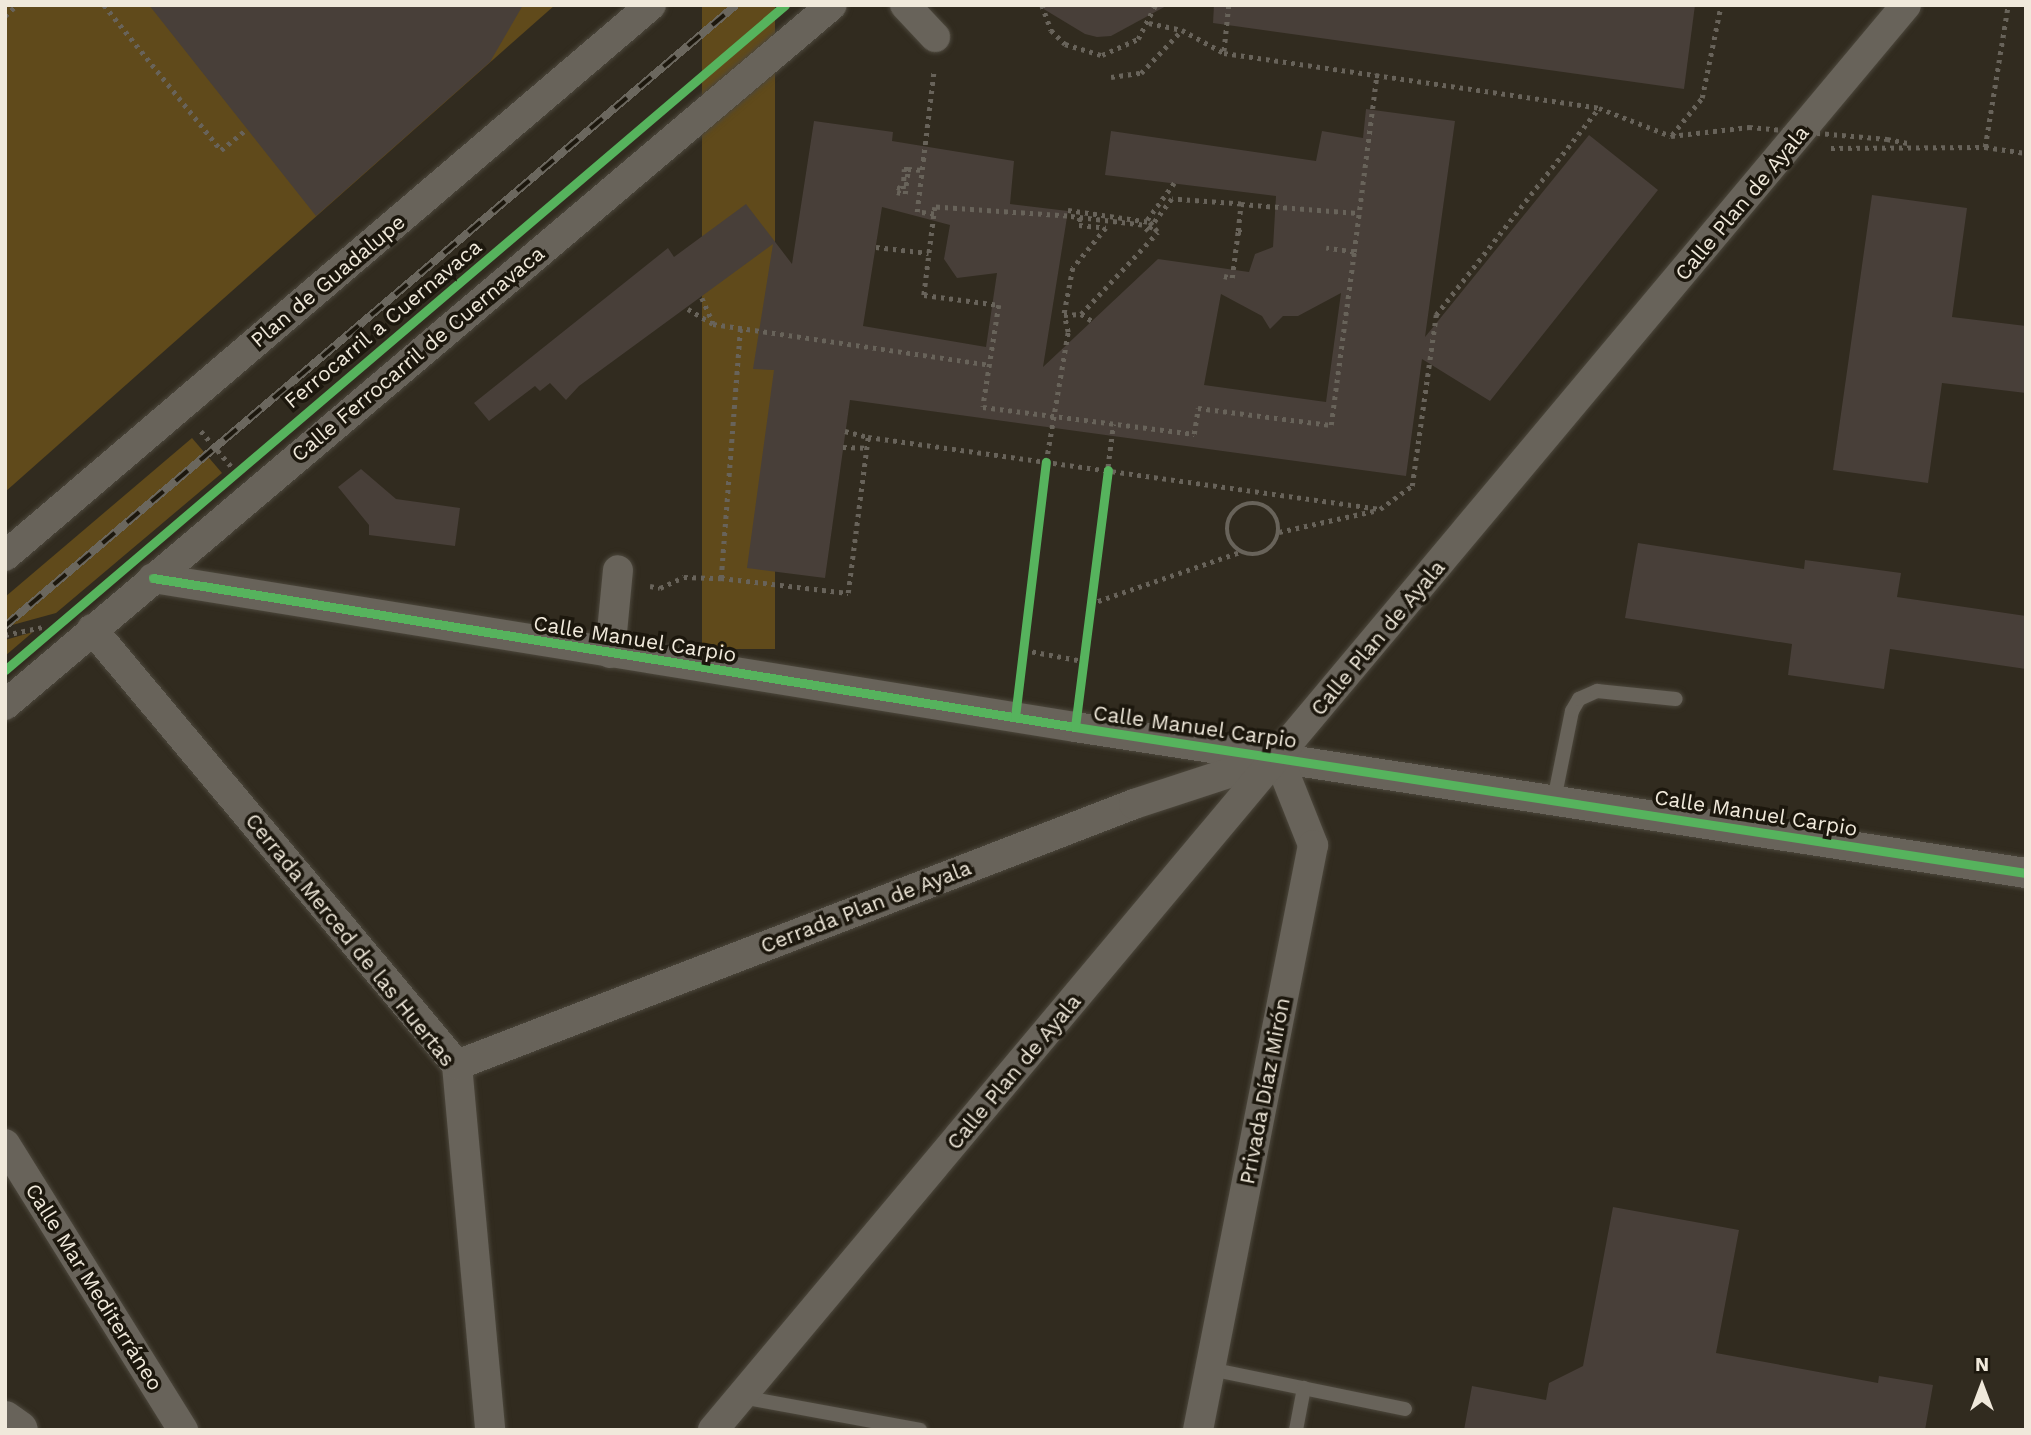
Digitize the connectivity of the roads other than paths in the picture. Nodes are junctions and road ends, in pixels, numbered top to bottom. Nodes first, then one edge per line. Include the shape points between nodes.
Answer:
1 (651, 5) edge
2 (832, 5) edge
3 (905, 5) edge
4 (1906, 5) edge
5 (935, 51) road end
6 (5, 556) edge
7 (617, 576) road end
8 (153, 578) junction
9 (93, 629) junction
10 (610, 653) junction
11 (1676, 699) dead end
12 (5, 705) edge
13 (1278, 757) junction
14 (1554, 800) junction
15 (2026, 873) edge
16 (457, 1065) junction
17 (5, 1144) edge
18 (1210, 1369) junction
19 (1304, 1388) junction
20 (741, 1397) junction
21 (1405, 1409) dead end
22 (5, 1420) edge
23 (19, 1430) edge
24 (183, 1430) edge
25 (490, 1430) edge
26 (713, 1430) edge
27 (920, 1430) edge
28 (1198, 1430) edge
29 (1296, 1430) edge

1 - 6 street, Plan de Guadalupe
2 - 8 street, Calle Ferrocarril de Cuernavaca
3 - 5 street
4 - 13 street, Calle Plan de Ayala
7 - 10 street
8 - 9 street, Calle Ferrocarril de Cuernavaca
8 - 10 street, Calle Manuel Carpio
9 - 12 street, Calle Ferrocarril de Cuernavaca
9 - 16 street, Cerrada Merced de las Huertas
10 - 13 street, Calle Manuel Carpio
11 - 14 lane via 1597,691 1579,699 1572,711
13 - 14 street, Calle Manuel Carpio
13 - 16 street, Cerrada Plan de Ayala via 1134,804
13 - 18 street, Privada Díaz Mirón via 1313,845
13 - 20 street, Calle Plan de Ayala
14 - 15 street, Calle Manuel Carpio
16 - 25 street, Cerrada Merced de las Huertas
17 - 24 street, Calle Mar Mediterráneo
18 - 19 lane
18 - 28 street, Privada Díaz Mirón
19 - 21 lane
19 - 29 lane
20 - 26 street, Calle Plan de Ayala
20 - 27 lane
22 - 23 main road

